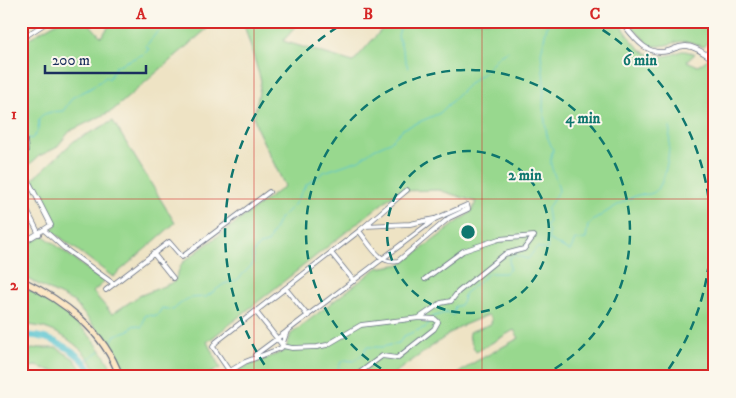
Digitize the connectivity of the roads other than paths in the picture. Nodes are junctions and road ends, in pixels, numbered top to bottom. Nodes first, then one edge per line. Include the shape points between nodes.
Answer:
1 (621, 21) edge
2 (47, 22) edge
3 (22, 37) edge
4 (715, 61) edge
5 (21, 140) edge
6 (21, 165) edge
7 (27, 178) dead end
8 (407, 190) dead end
9 (269, 192) dead end
10 (21, 199) edge
11 (435, 219) junction
12 (365, 226) junction
13 (44, 230) junction
14 (359, 231) junction
15 (39, 234) junction
16 (21, 244) edge
17 (154, 254) junction
18 (332, 254) junction
19 (383, 260) junction
20 (173, 278) dead end
21 (425, 279) dead end
22 (21, 280) edge
23 (354, 281) junction
24 (114, 284) junction
25 (286, 289) junction
26 (106, 290) dead end
27 (256, 312) junction
28 (308, 316) junction
29 (419, 318) junction
30 (287, 331) junction
31 (278, 338) junction
32 (284, 346) junction
33 (256, 355) dead end
34 (230, 372) junction
35 (120, 377) edge
36 (220, 377) edge
37 (354, 377) edge

1 - 4 street via 646,49 663,51 688,46
2 - 3 street
5 - 6 street via 24,140 26,151
7 - 13 street via 50,222 50,227
8 - 12 street
9 - 17 street via 182,256 169,242
10 - 15 street
11 - 12 street
11 - 19 street
11 - 19 street via 467,204 468,209 449,218 398,262
12 - 14 street
13 - 15 street
13 - 24 street
14 - 18 street
14 - 19 street
15 - 16 street
17 - 20 street
17 - 24 street
18 - 23 street
18 - 25 street
19 - 23 street
21 - 29 street via 463,252 499,239 534,236 524,250 505,254 451,300
22 - 35 main road via 75,312 106,347
23 - 28 street
24 - 26 street
25 - 27 street
25 - 28 street
27 - 31 street
27 - 34 street via 214,344
28 - 30 street
29 - 32 street via 361,325 318,347
29 - 37 street via 438,322 434,329 397,358 382,356
30 - 31 street
30 - 32 street
31 - 32 street
31 - 33 street
32 - 34 street
34 - 36 street

